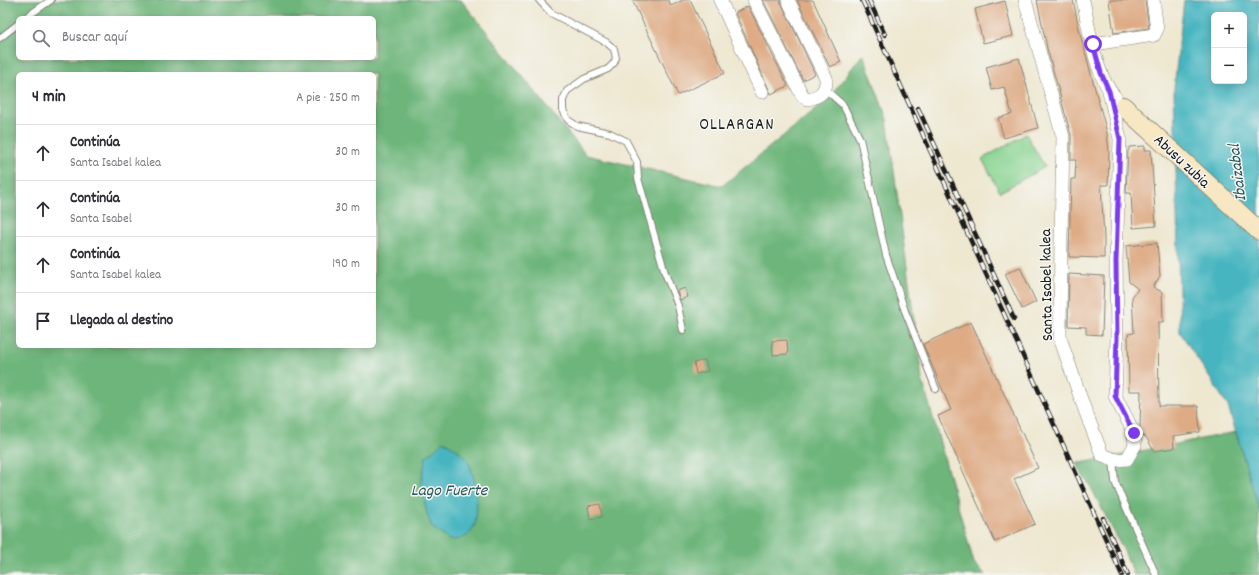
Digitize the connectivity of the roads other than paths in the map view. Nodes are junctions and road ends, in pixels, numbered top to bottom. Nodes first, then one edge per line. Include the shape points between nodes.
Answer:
1 (51, 0) edge
2 (539, 0) edge
3 (720, 0) edge
4 (754, 0) edge
5 (788, 0) edge
6 (1025, 0) edge
7 (1083, 0) edge
8 (1153, 0) edge
9 (28, 16) edge
10 (16, 26) edge
11 (0, 38) edge
12 (1093, 44) junction
13 (825, 89) junction
14 (1109, 91) junction
15 (762, 92) dead end
16 (1123, 106) joint
17 (1139, 121) junction
18 (1120, 139) junction
19 (1259, 231) edge
20 (683, 330) dead end
21 (936, 389) dead end
22 (1112, 459) junction
23 (1156, 575) edge

1 - 9 lane
2 - 20 lane via 551,13 606,42 614,49 614,63 608,69 584,79 568,91 563,100 563,110 568,120 577,126 610,133 626,141 634,155 638,178 665,273 678,306
3 - 15 street
4 - 13 street via 802,95 807,99 814,98
5 - 13 street via 826,78
6 - 22 street, Santa Isabel kalea via 1063,137 1060,338 1102,455
7 - 12 street
8 - 12 street via 1157,29 1154,35
10 - 11 lane
12 - 14 street
13 - 21 lane via 843,105 860,139 886,255 905,312
14 - 16 street
14 - 18 street
16 - 17 street, Abusu zubia
17 - 18 street via 1125,127
17 - 19 street, Abusu zubia
18 - 22 street via 1115,396 1134,433 1135,445 1127,458
22 - 23 lane via 1115,482

